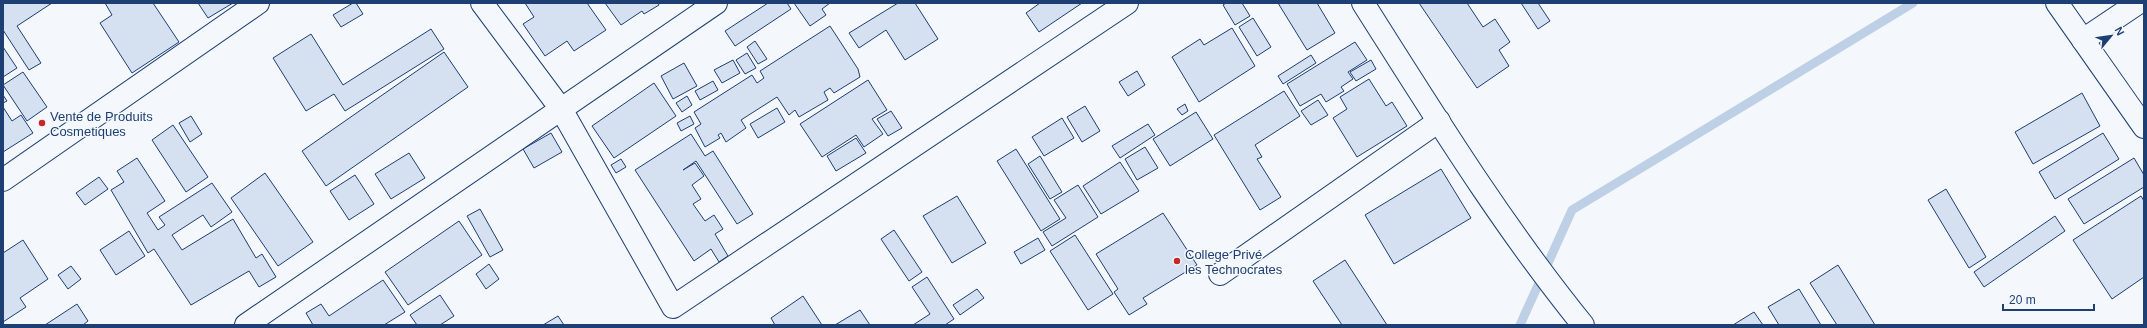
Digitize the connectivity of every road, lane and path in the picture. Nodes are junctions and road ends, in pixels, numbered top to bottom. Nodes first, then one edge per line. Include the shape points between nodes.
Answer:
1 (258, 3) edge
2 (482, 3) edge
3 (716, 3) edge
4 (1127, 3) edge
5 (1363, 3) edge
6 (2057, 3) edge
7 (2138, 3) edge
8 (2083, 40) junction
9 (561, 109) junction
10 (1439, 121) junction
11 (2144, 127) edge
12 (3, 180) edge
13 (1220, 274) dead end
14 (246, 325) edge
15 (1583, 325) edge

1 - 12 street
2 - 9 street
3 - 9 street
4 - 9 street via 673,307
5 - 10 street
6 - 8 street
7 - 8 street
8 - 11 street
9 - 14 street
10 - 13 street
10 - 15 street via 1493,205 1546,280

